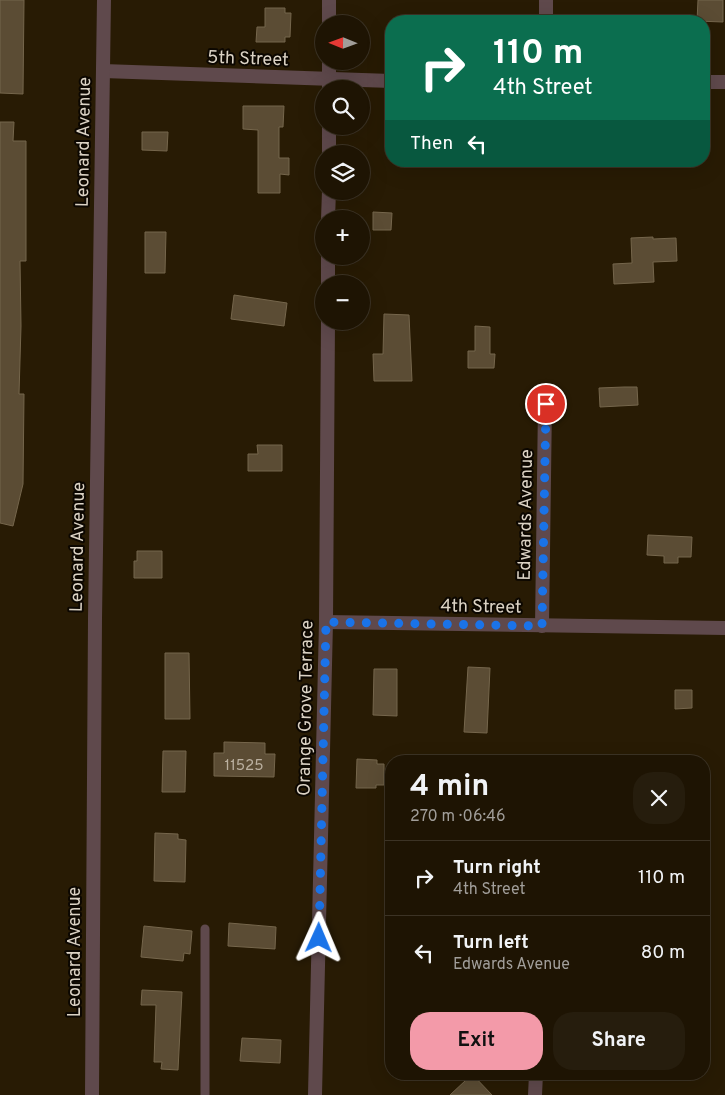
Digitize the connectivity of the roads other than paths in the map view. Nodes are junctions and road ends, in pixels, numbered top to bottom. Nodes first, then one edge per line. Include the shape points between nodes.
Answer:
1 (104, 0) edge
2 (329, 0) edge
3 (546, 0) edge
4 (329, 15) edge
5 (546, 15) edge
6 (103, 71) junction
7 (385, 81) edge
8 (370, 82) edge
9 (710, 82) edge
10 (725, 82) edge
11 (315, 83) edge
12 (328, 330) edge
13 (546, 404) dead end
14 (326, 622) junction
15 (542, 626) junction
16 (725, 628) edge
17 (205, 929) dead end
18 (536, 1080) edge
19 (92, 1095) edge
20 (205, 1095) edge
21 (315, 1095) edge
22 (535, 1095) edge

1 - 6 street, Leonard Avenue
2 - 4 street
3 - 5 street
6 - 11 street, 5th Street
6 - 19 street, Leonard Avenue
7 - 8 street, 5th Street
9 - 10 street
12 - 14 street, Orange Grove Terrace
13 - 15 street, Edwards Avenue
14 - 15 street, 4th Street
14 - 21 street, Orange Grove Terrace
15 - 16 street, 4th Street
17 - 20 lane
18 - 22 street

